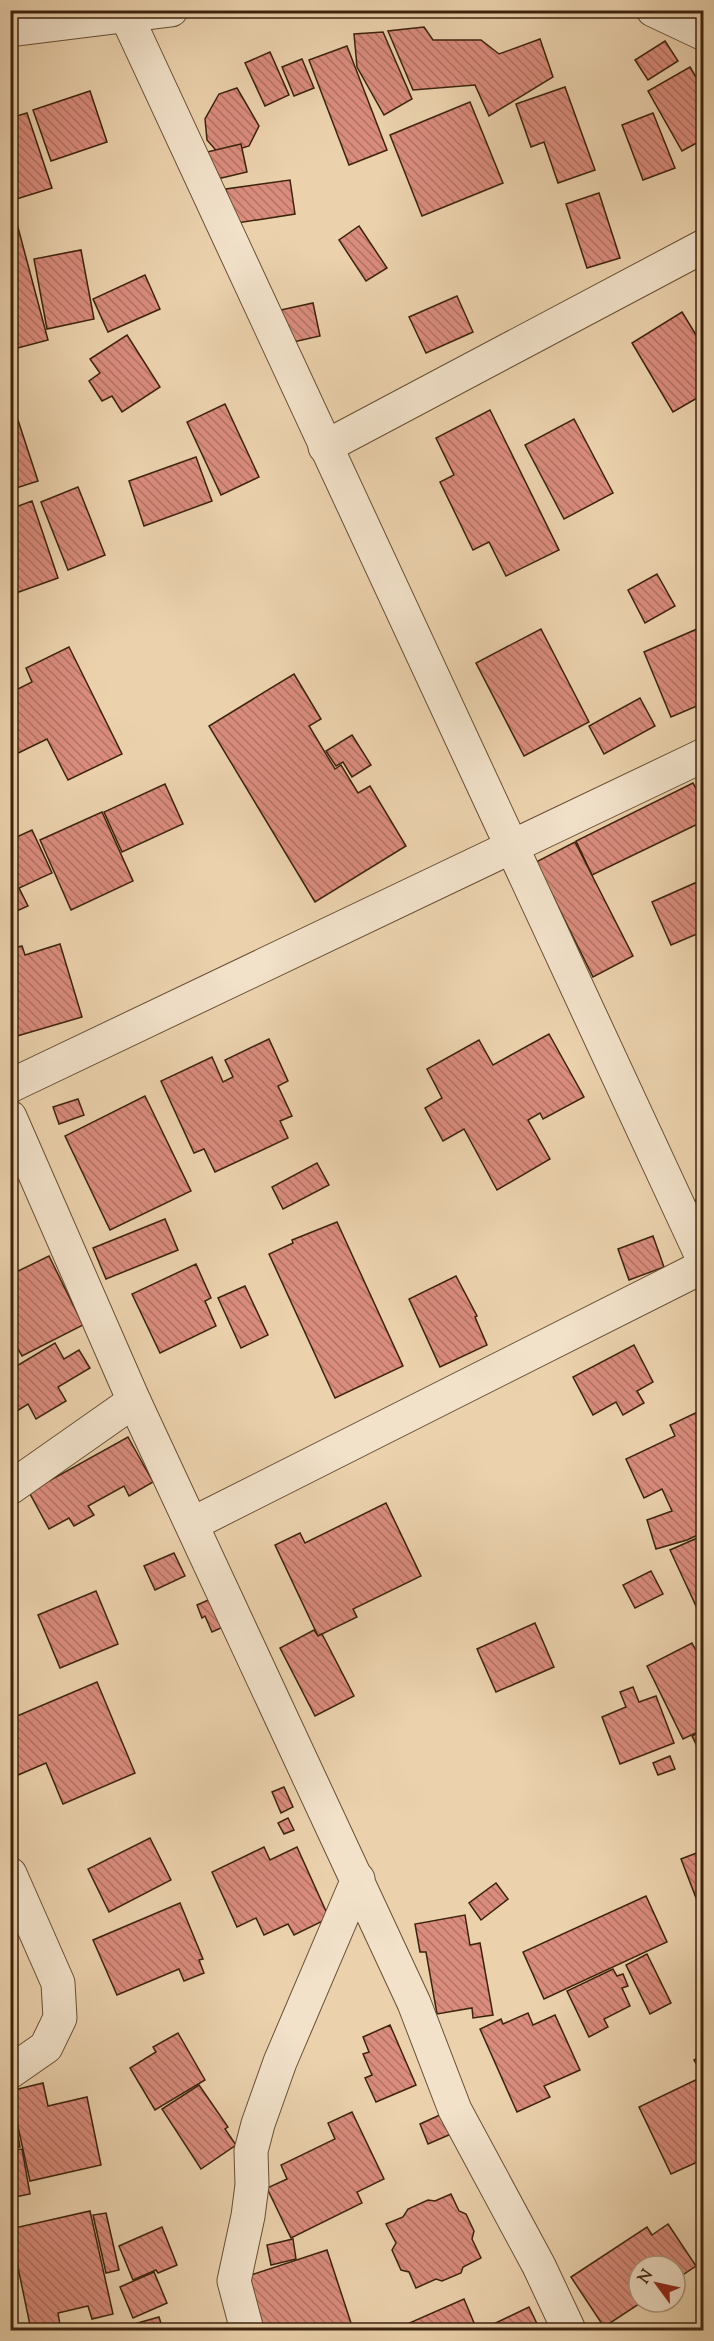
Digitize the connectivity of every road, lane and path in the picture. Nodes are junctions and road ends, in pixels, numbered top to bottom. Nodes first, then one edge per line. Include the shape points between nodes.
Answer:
1 (171, 10) edge
2 (653, 10) edge
3 (126, 15) junction
4 (10, 30) edge
5 (704, 34) edge
6 (704, 246) edge
7 (325, 447) junction
8 (704, 755) edge
9 (513, 845) junction
10 (10, 1086) edge
11 (10, 1117) edge
12 (704, 1261) edge
13 (704, 1266) edge
14 (134, 1401) junction
15 (10, 1488) edge
16 (192, 1524) junction
17 (10, 1874) edge
18 (358, 1879) junction
19 (10, 2072) edge
20 (247, 2331) edge
21 (568, 2331) edge

1 - 3 street
2 - 5 street
3 - 4 street
3 - 7 street
6 - 7 street
7 - 9 street
8 - 9 street
9 - 10 street
9 - 12 street
11 - 14 street
13 - 16 street
14 - 15 street
14 - 16 street
16 - 18 street
17 - 19 street via 58,1983 60,2018 46,2047
18 - 20 street via 279,2062 251,2151 248,2216 234,2282
18 - 21 street via 414,2003 455,2110 539,2266

